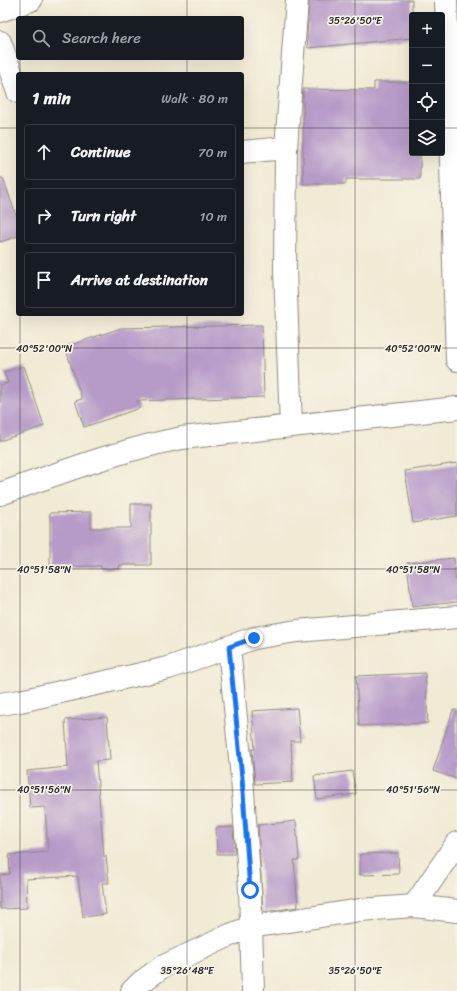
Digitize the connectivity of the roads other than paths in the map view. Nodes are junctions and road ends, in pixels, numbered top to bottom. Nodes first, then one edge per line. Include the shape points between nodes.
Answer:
1 (30, 0) edge
2 (296, 0) edge
3 (446, 0) edge
4 (0, 11) edge
5 (0, 42) edge
6 (16, 86) edge
7 (286, 148) junction
8 (244, 152) edge
9 (457, 360) edge
10 (457, 408) edge
11 (291, 426) junction
12 (0, 494) edge
13 (457, 617) edge
14 (229, 647) junction
15 (0, 704) edge
16 (457, 843) edge
17 (414, 906) junction
18 (457, 911) edge
19 (251, 927) junction
20 (132, 991) edge
21 (253, 991) edge

1 - 4 street
2 - 7 street
3 - 9 street
5 - 6 street
7 - 8 street
7 - 11 street via 285,270
10 - 11 street
11 - 12 street via 182,438 148,445 116,453
13 - 14 street via 297,631 254,638
14 - 15 street via 168,668
14 - 19 street via 242,778
16 - 17 street
17 - 18 street
17 - 19 street via 360,910
19 - 20 street via 162,967
19 - 21 street

